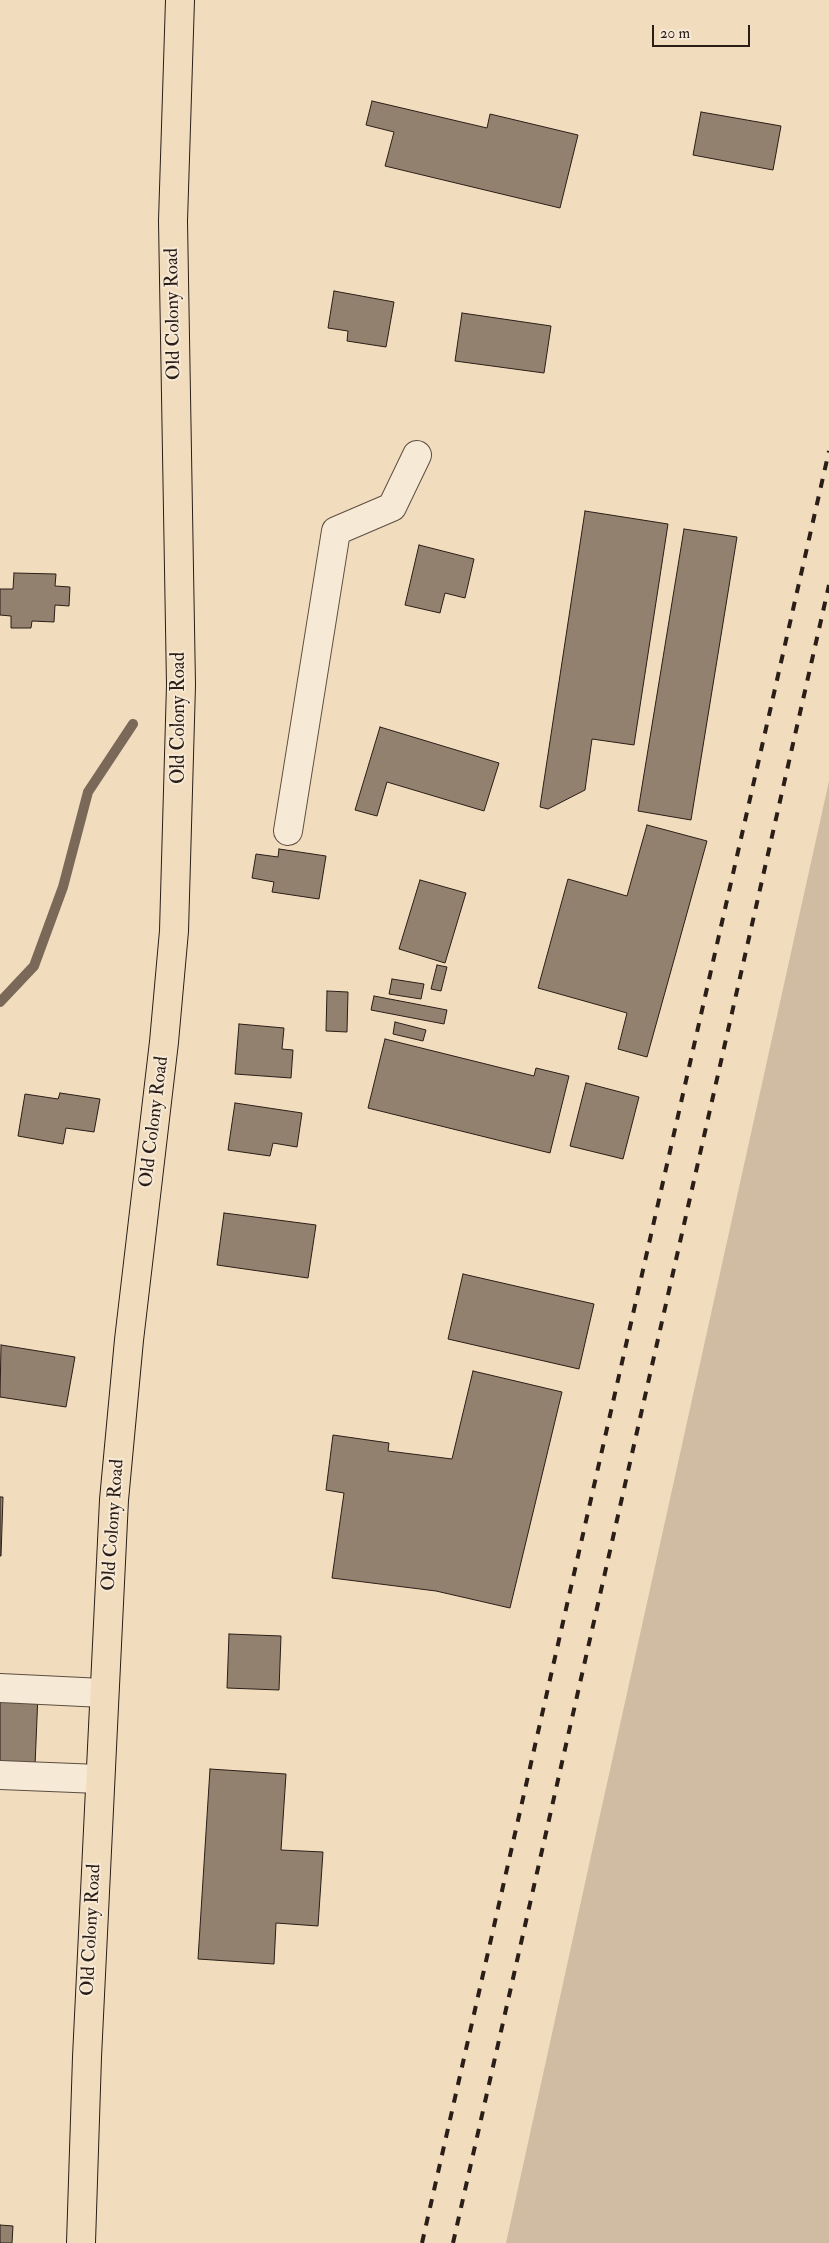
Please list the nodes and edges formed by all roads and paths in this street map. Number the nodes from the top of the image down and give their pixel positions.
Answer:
1 (180, 0) edge
2 (417, 455) dead end
3 (288, 830) dead end
4 (0, 1688) edge
5 (103, 1694) junction
6 (0, 1774) edge
7 (99, 1779) junction
8 (81, 2243) edge

1 - 5 main road, Old Colony Road
2 - 3 lane
4 - 5 lane
5 - 7 main road, Old Colony Road
6 - 7 lane
7 - 8 main road, Old Colony Road

